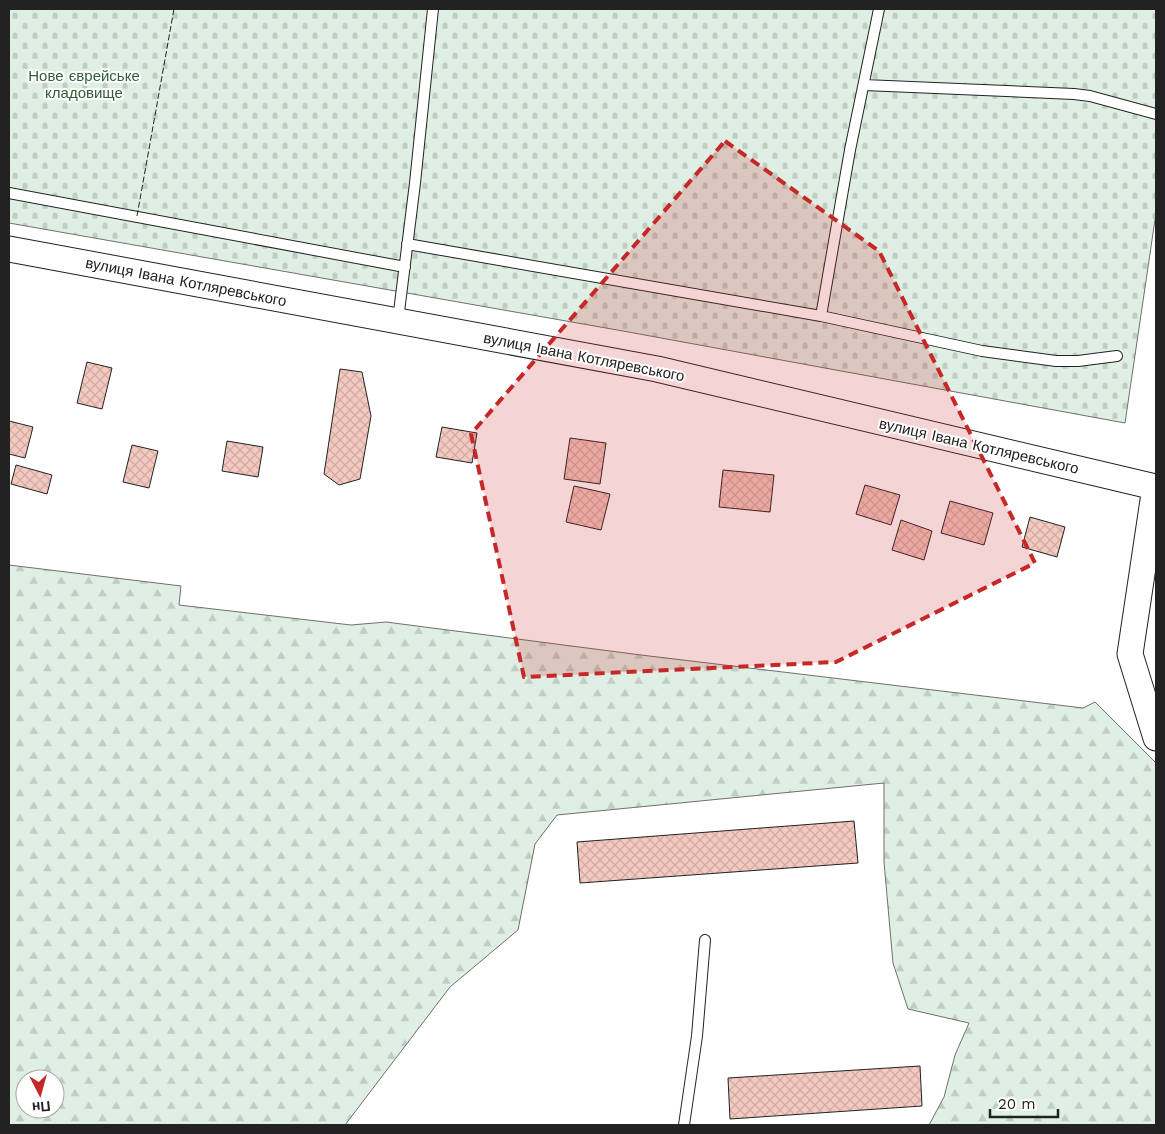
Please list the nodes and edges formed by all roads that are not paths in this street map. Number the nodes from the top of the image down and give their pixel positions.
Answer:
1 (433, 9) edge
2 (879, 9) edge
3 (864, 85) junction
4 (1156, 114) edge
5 (9, 193) edge
6 (407, 244) junction
7 (9, 249) edge
8 (405, 267) junction
9 (821, 316) junction
10 (398, 321) junction
11 (1117, 356) dead end
12 (1156, 738) edge
13 (705, 940) dead end
14 (684, 1125) edge

1 - 6 lane
2 - 3 lane
3 - 4 lane
3 - 9 lane
5 - 8 lane
6 - 8 lane
6 - 9 lane
7 - 10 street, вулиця Івана Котляревського
8 - 10 lane
9 - 11 lane
10 - 12 street, вулиця Івана Котляревського
13 - 14 lane

